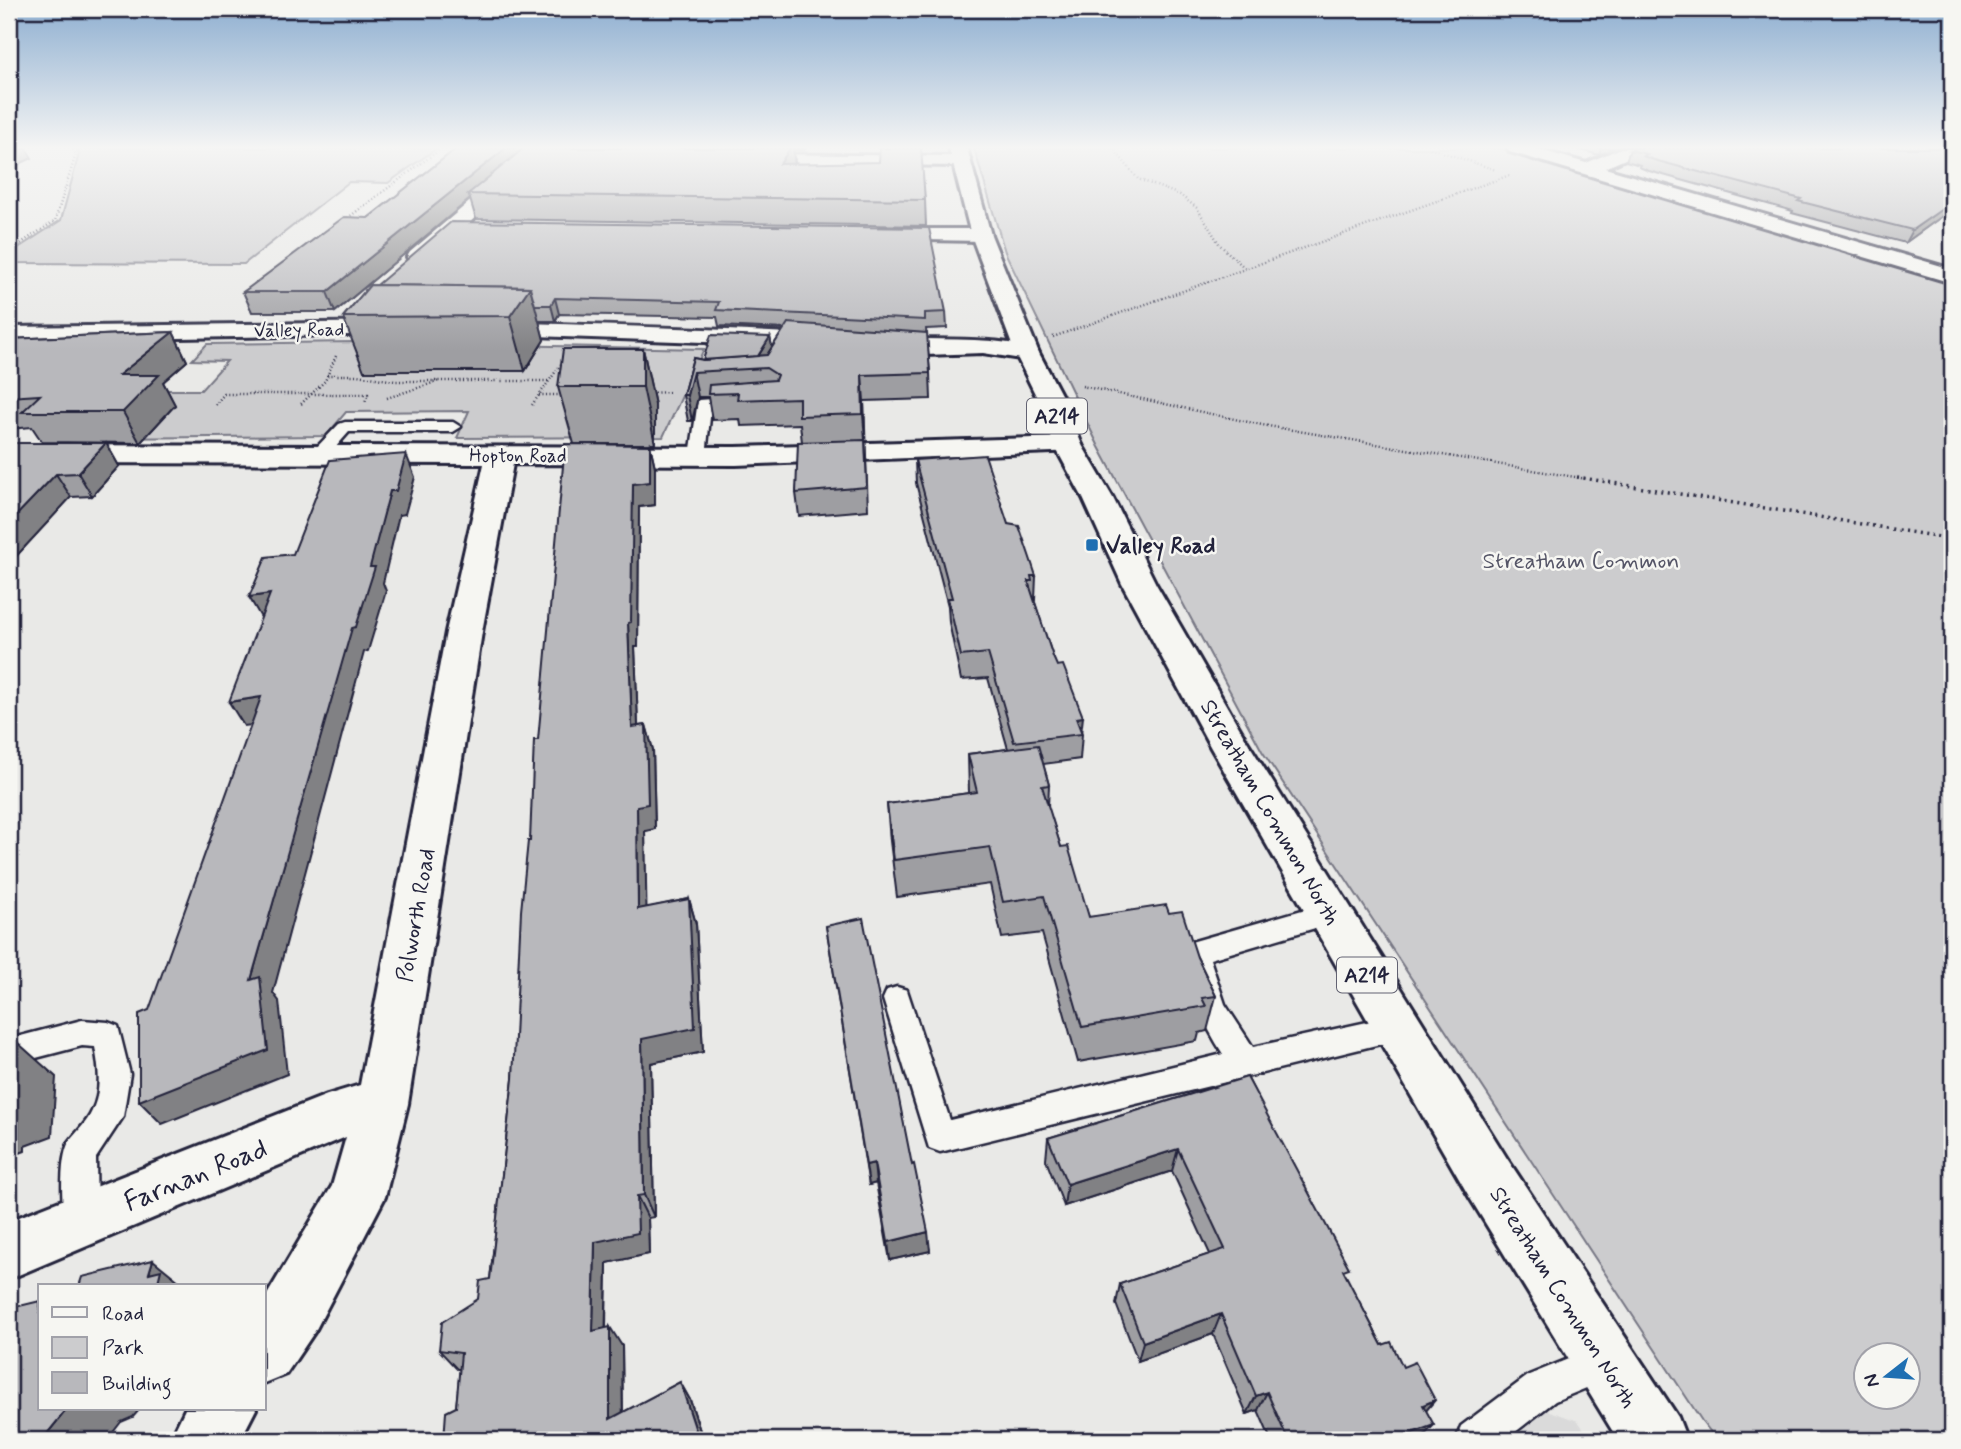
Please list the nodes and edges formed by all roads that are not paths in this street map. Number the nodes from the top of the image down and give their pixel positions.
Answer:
1 (464, 216) edge
2 (976, 216) edge
3 (1750, 216) edge
4 (450, 228) junction
5 (485, 228) edge
6 (860, 235) edge
7 (981, 235) junction
8 (405, 268) edge
9 (1950, 273) edge
10 (357, 309) edge
11 (425, 329) edge
12 (464, 329) edge
13 (9, 334) edge
14 (338, 339) junction
15 (1027, 353) junction
16 (757, 401) edge
17 (453, 428) dead end
18 (1068, 445) junction
19 (9, 454) edge
20 (320, 454) junction
21 (505, 454) junction
22 (698, 456) junction
23 (1330, 913) junction
24 (897, 999) dead end
25 (1399, 1028) junction
26 (9, 1052) edge
27 (1246, 1062) junction
28 (382, 1104) junction
29 (80, 1221) junction
30 (9, 1250) edge
31 (266, 1349) edge
32 (1605, 1362) junction
33 (223, 1410) edge
34 (202, 1440) edge
35 (1475, 1440) edge
36 (1655, 1440) edge

1 - 4 street
2 - 7 street, Streatham Common North / A214
3 - 9 street
4 - 5 street
4 - 8 street
6 - 7 street
7 - 15 street, Streatham Common North / A214
10 - 14 street
11 - 14 street, Valley Road
12 - 15 street
13 - 14 street, Valley Road
15 - 18 street, Streatham Common North / A214
16 - 22 lane
17 - 20 lane
18 - 22 street, Hopton Road
18 - 23 street, Streatham Common North / A214
19 - 20 street, Hopton Road
20 - 21 street, Hopton Road
21 - 22 street, Hopton Road
21 - 28 street, Polworth Road
23 - 25 street, Streatham Common North / A214
23 - 27 lane
24 - 27 lane
25 - 27 lane
25 - 32 street, Streatham Common North / A214
26 - 29 lane
28 - 29 street, Farnan Road
28 - 31 street, Polworth Road
29 - 30 street, Farnan Road
32 - 35 lane
32 - 36 street, Streatham Common North / A214
33 - 34 street

